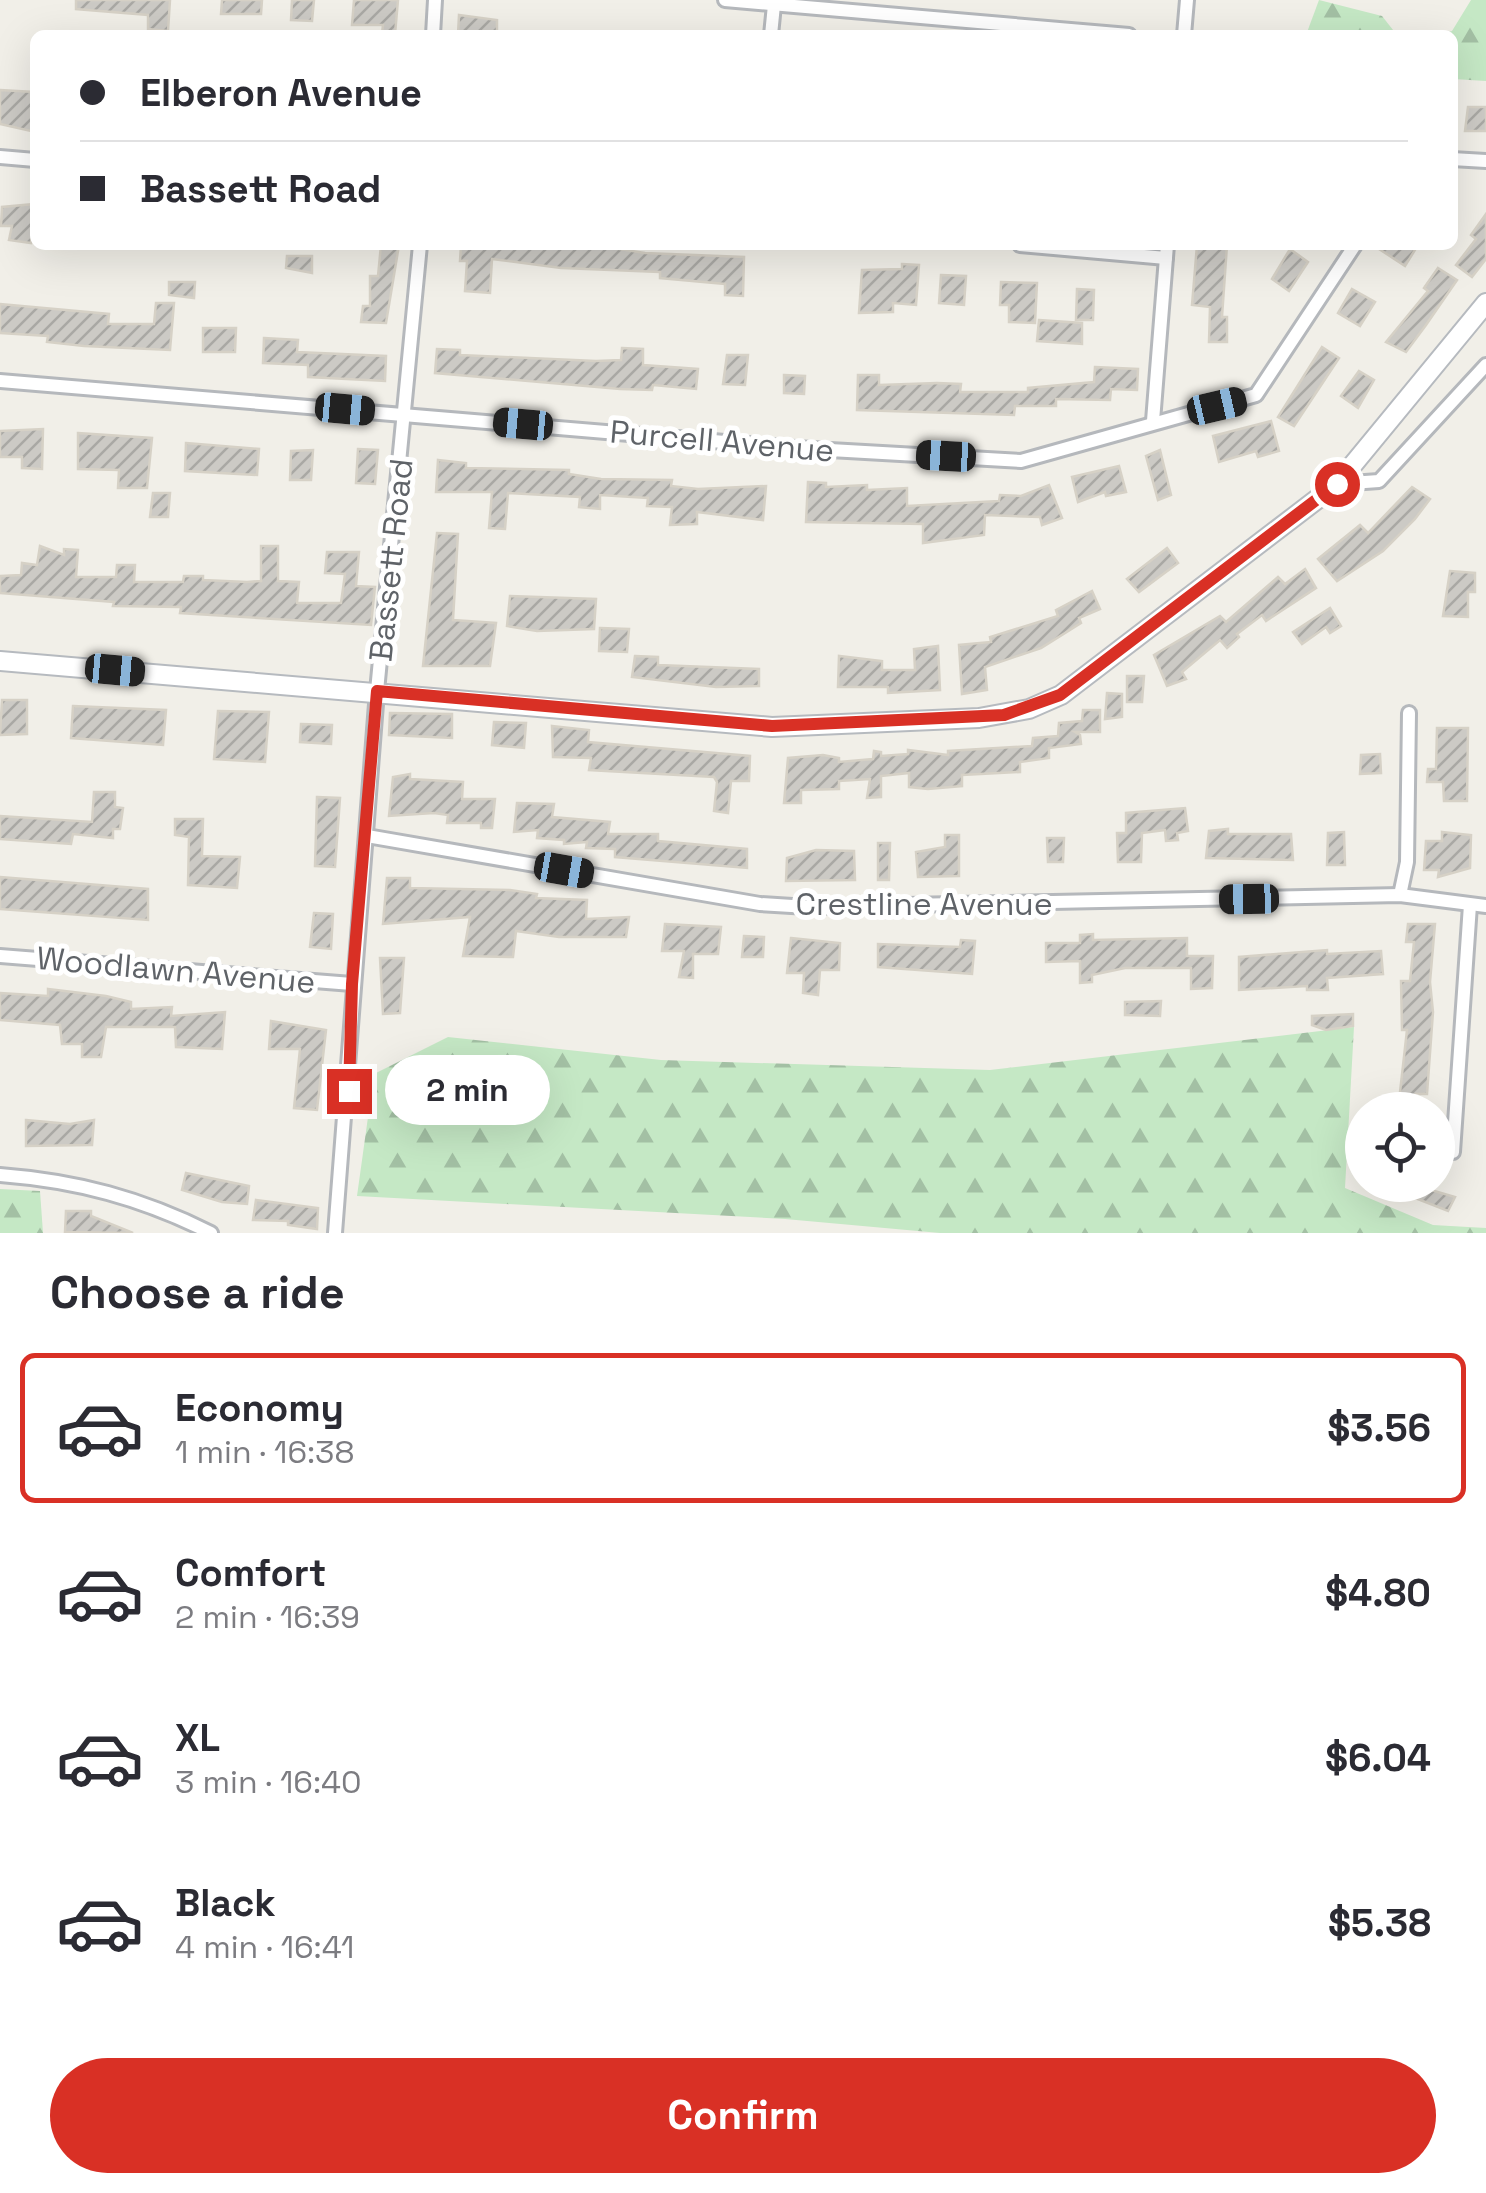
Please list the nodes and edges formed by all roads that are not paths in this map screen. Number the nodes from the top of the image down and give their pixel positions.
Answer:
1 (435, 0) edge
2 (725, 0) edge
3 (1187, 0) edge
4 (774, 5) junction
5 (433, 30) edge
6 (772, 30) edge
7 (1070, 30) edge
8 (1184, 30) edge
9 (0, 157) edge
10 (1458, 159) edge
11 (30, 160) edge
12 (1486, 161) edge
13 (420, 250) edge
14 (1124, 250) edge
15 (1352, 250) edge
16 (1166, 252) edge
17 (1486, 303) edge
18 (1486, 365) edge
19 (0, 381) edge
20 (407, 414) junction
21 (1153, 422) junction
22 (1337, 484) junction
23 (0, 660) edge
24 (377, 691) junction
25 (1410, 712) dead end
26 (367, 836) junction
27 (1400, 896) junction
28 (1470, 905) junction
29 (1486, 906) edge
30 (0, 956) edge
31 (352, 984) junction
32 (1455, 1137) edge
33 (0, 1175) edge
34 (211, 1233) edge
35 (336, 1233) edge

1 - 5 street
2 - 4 street
3 - 8 street
4 - 6 street
4 - 7 street
9 - 11 street
10 - 12 street
13 - 20 street, Bassett Road
14 - 16 street
15 - 21 street, Purcell Avenue
16 - 21 street
17 - 22 street
18 - 22 street
19 - 20 street, Purcell Avenue
20 - 21 street, Purcell Avenue
20 - 24 street, Bassett Road
22 - 24 street
23 - 24 street
24 - 26 street, Bassett Road
25 - 27 street
26 - 27 street, Crestline Avenue
26 - 31 street, Bassett Road
27 - 28 street, Crestline Avenue
28 - 29 street, Crestline Avenue
28 - 32 street
30 - 31 street, Woodlawn Avenue
31 - 35 street, Bassett Road
33 - 34 street

